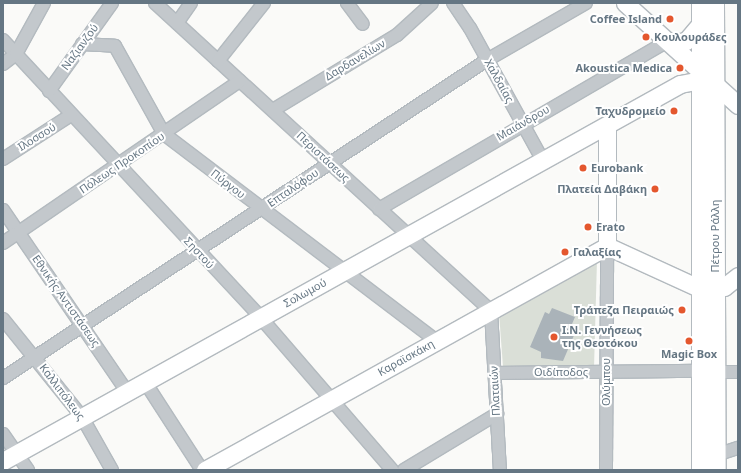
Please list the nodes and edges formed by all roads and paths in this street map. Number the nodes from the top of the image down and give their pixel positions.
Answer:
1 (44, 3) edge
2 (112, 3) edge
3 (155, 3) edge
4 (191, 3) edge
5 (264, 3) edge
6 (347, 3) edge
7 (432, 3) edge
8 (453, 3) edge
9 (586, 3) edge
10 (625, 3) edge
11 (701, 3) edge
12 (714, 3) edge
13 (177, 23) junction
14 (701, 23) junction
15 (363, 24) dead end
16 (3, 40) edge
17 (670, 42) junction
18 (82, 44) junction
19 (16, 54) junction
20 (487, 60) junction
21 (218, 61) junction
22 (3, 64) edge
23 (705, 77) junction
24 (240, 81) junction
25 (49, 91) junction
26 (738, 105) edge
27 (273, 110) junction
28 (71, 115) junction
29 (522, 123) junction
30 (607, 126) junction
31 (164, 134) junction
32 (3, 159) edge
33 (543, 161) junction
34 (330, 162) junction
35 (117, 166) junction
36 (379, 209) junction
37 (3, 210) edge
38 (261, 210) junction
39 (18, 232) junction
40 (409, 236) junction
41 (3, 243) edge
42 (607, 246) junction
43 (197, 251) junction
44 (344, 272) junction
45 (738, 276) edge
46 (708, 289) junction
47 (491, 311) junction
48 (261, 318) junction
49 (3, 319) edge
50 (83, 324) junction
51 (437, 341) junction
52 (36, 358) junction
53 (606, 372) junction
54 (494, 373) junction
55 (725, 375) edge
56 (3, 378) edge
57 (145, 382) junction
58 (127, 392) junction
59 (329, 401) junction
60 (497, 414) junction
61 (82, 417) junction
62 (3, 434) edge
63 (738, 448) edge
64 (10, 457) edge
65 (716, 462) edge
66 (28, 470) edge
67 (112, 470) edge
68 (203, 470) edge
69 (392, 470) edge
70 (404, 470) edge
71 (500, 470) edge
72 (606, 470) edge
73 (701, 470) edge

1 - 19 street
2 - 18 street, Ναζιανζού
3 - 13 street, Περιστάσεως
4 - 13 street
5 - 21 street
6 - 15 street
7 - 27 street, Δαρδανελίων
8 - 20 street, Χαλδαίας
9 - 20 street, Επταλόφου
10 - 17 street
11 - 14 main road, Πέτρου Ράλλη
12 - 23 main road, Πέτρου Ράλλη
13 - 21 street, Περιστάσεως
14 - 17 street
14 - 23 main road, Πέτρου Ράλλη
16 - 19 street, Σηστού
17 - 23 street
17 - 29 street, Μαιάνδρου
18 - 25 street, Ναζιανζού
18 - 31 street, Πύργου
19 - 22 street
19 - 25 street, Σηστού
20 - 29 street, Χαλδαίας
20 - 34 street, Επταλόφου
21 - 24 street, Περιστάσεως
23 - 26 street
23 - 30 street
23 - 46 main road, Πέτρου Ράλλη
24 - 27 street, Περιστάσεως
24 - 31 street, Πόλεως Προκοπίου
25 - 28 street, Σηστού
27 - 34 street, Περιστάσεως
28 - 32 street, Ιλοσσού
28 - 35 street, Σηστού
29 - 33 street, Χαλδαίας
29 - 36 street, Μαιάνδρου
30 - 33 street, Σολωμού
30 - 42 street
31 - 35 street, Πόλεως Προκοπίου
31 - 38 street, Πύργου
33 - 40 street, Σολωμού
34 - 36 street, Περιστάσεως
34 - 38 street, Επταλόφου
35 - 39 street, Πόλεως Προκοπίου
35 - 43 street, Σηστού
36 - 40 street, Περιστάσεως
37 - 39 street, Εθνικής Αντιστάσεως
38 - 43 street, Επταλόφου
38 - 44 street, Πύργου
39 - 41 street, Πόλεως Προκοπίου
39 - 50 street, Εθνικής Αντιστάσεως
40 - 44 street, Σολωμού
40 - 47 street, Περιστάσεως
42 - 46 street
42 - 47 street, Καραϊσκάκη
42 - 53 street, Ολύμπου
43 - 48 street, Σηστού
43 - 50 street, Επταλόφου
44 - 48 street, Σολωμού
44 - 51 street, Πύργου
45 - 46 street
46 - 55 main road, Πέτρου Ράλλη
47 - 51 street, Καραϊσκάκη
47 - 54 street, Πλαταιών
48 - 57 street, Σολωμού
48 - 59 street, Σηστού
49 - 52 street, Καλλιπόλεως
50 - 52 street, Επταλόφου
50 - 58 street, Εθνικής Αντιστάσεως
51 - 59 street, Καραϊσκάκη
52 - 56 street, Επταλόφου
52 - 61 street, Καλλιπόλεως
53 - 54 street, Οιδίποδος
53 - 55 street, Οιδίποδος
53 - 72 street, Ολύμπου
54 - 60 street, Πλαταιών
55 - 65 main road, Πέτρου Ράλλη
55 - 73 main road, Πέτρου Ράλλη
57 - 58 street, Σολωμού
57 - 68 street
58 - 61 street, Σολωμού
59 - 68 street, Καραϊσκάκη
59 - 69 street, Σηστού
60 - 70 street
60 - 71 street, Πλαταιών
61 - 64 street, Σολωμού
61 - 67 street, Καλλιπόλεως
62 - 64 street
63 - 65 street
64 - 66 street

